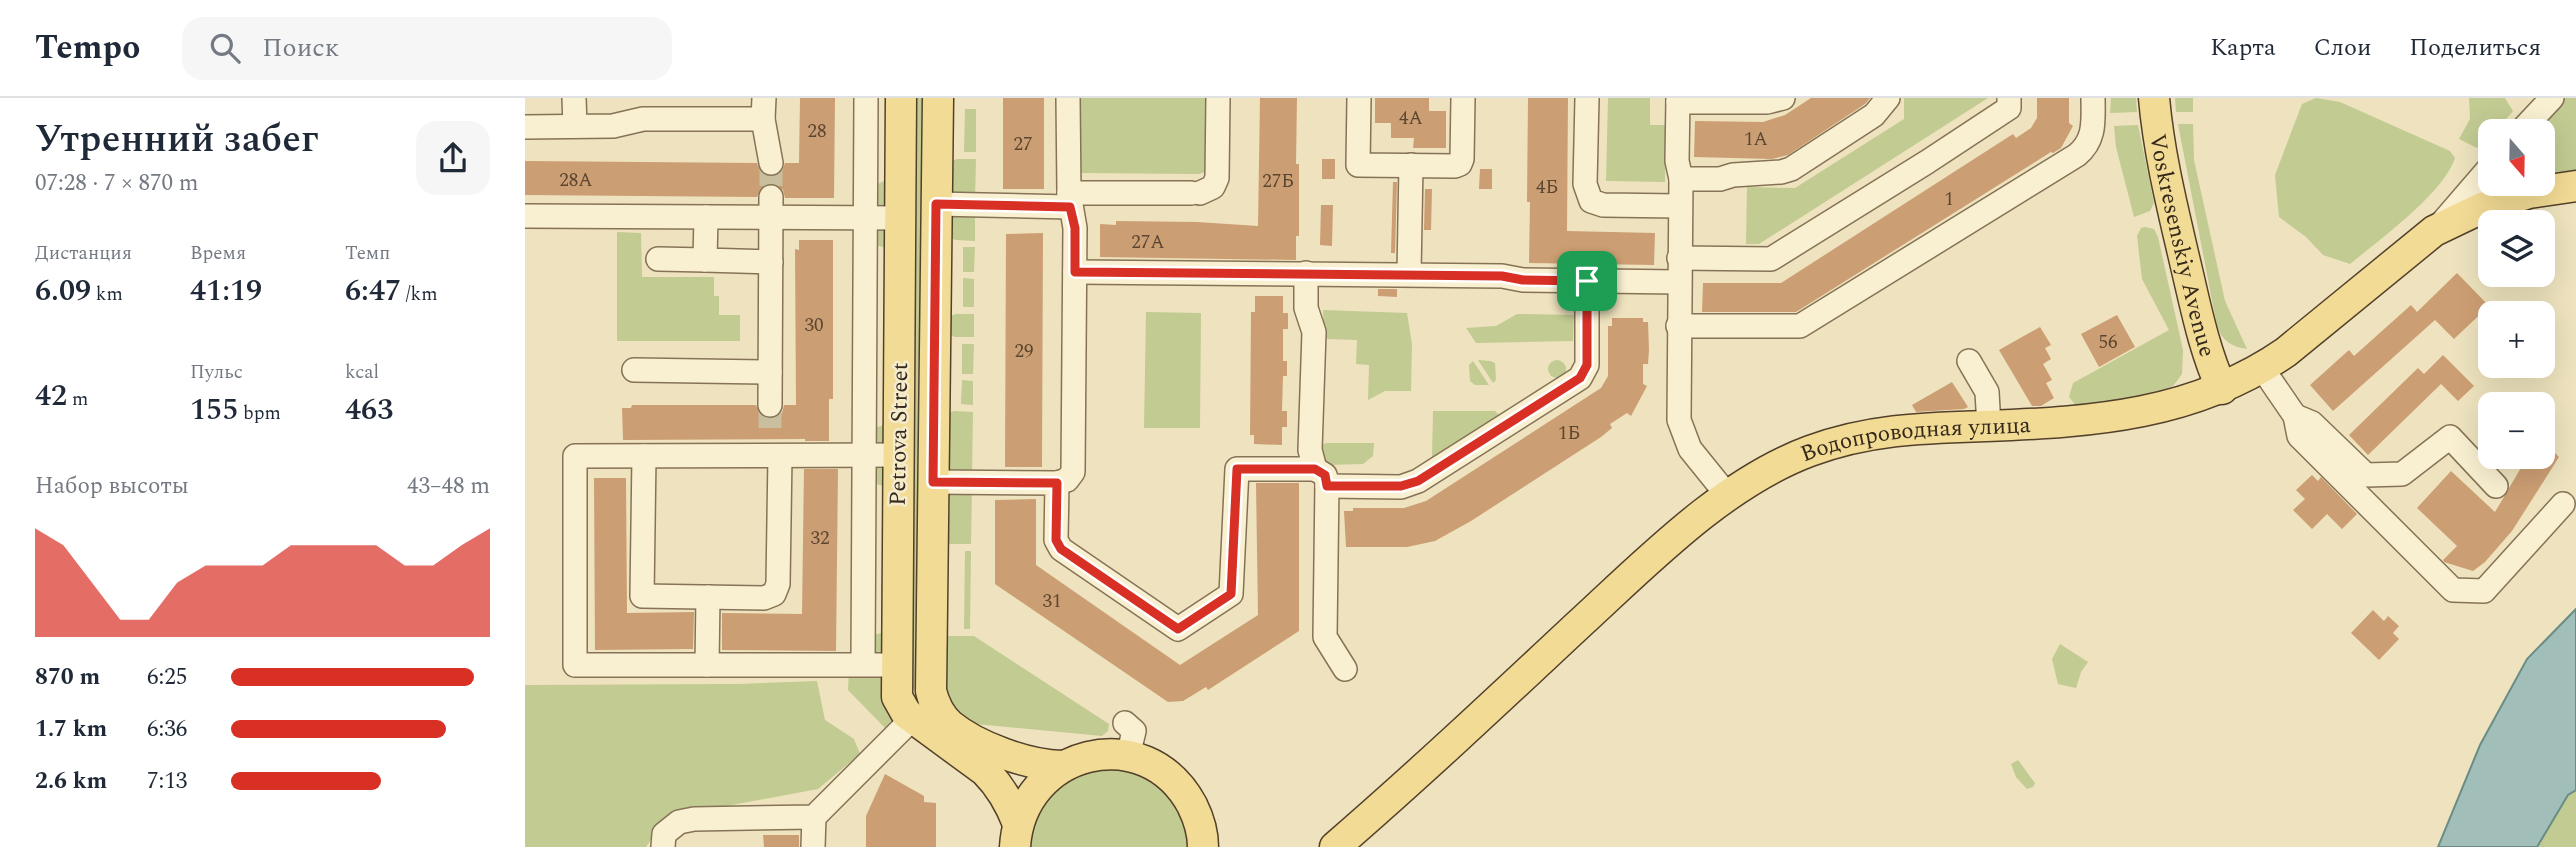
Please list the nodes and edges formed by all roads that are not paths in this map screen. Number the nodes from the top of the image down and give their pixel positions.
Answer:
1 (574, 98) edge
2 (866, 98) edge
3 (901, 98) edge
4 (937, 98) edge
5 (1068, 98) edge
6 (1218, 98) edge
7 (1359, 98) edge
8 (1463, 98) edge
9 (1587, 98) edge
10 (1783, 98) edge
11 (1888, 98) edge
12 (2009, 98) edge
13 (2093, 98) edge
14 (2154, 98) edge
15 (2551, 98) edge
16 (1678, 100) edge
17 (763, 109) edge
18 (2532, 119) edge
19 (575, 126) junction
20 (525, 127) edge
21 (771, 163) tunnel mouth
22 (1411, 165) junction
23 (1681, 178) junction
24 (2478, 181) edge
25 (2576, 186) edge
26 (2555, 187) edge
27 (2505, 196) edge
28 (1070, 200) junction
29 (936, 204) junction
30 (1680, 206) junction
31 (771, 208) junction
32 (525, 216) edge
33 (706, 217) junction
34 (865, 218) junction
35 (900, 218) junction
36 (2434, 231) junction
37 (1679, 258) junction
38 (658, 259) dead end
39 (705, 260) junction
40 (771, 262) junction
41 (1075, 272) junction
42 (1307, 273) junction
43 (1409, 274) junction
44 (1587, 281) junction
45 (1678, 282) junction
46 (1678, 326) junction
47 (1969, 361) dead end
48 (2263, 369) junction
49 (634, 370) dead end
50 (770, 372) junction
51 (2222, 389) junction
52 (770, 405) tunnel mouth
53 (2295, 416) junction
54 (1989, 426) junction
55 (898, 455) junction
56 (644, 456) junction
57 (780, 456) junction
58 (865, 456) junction
59 (1321, 477) junction
60 (933, 482) junction
61 (1057, 483) junction
62 (2496, 486) dead end
63 (1728, 496) junction
64 (2563, 504) dead end
65 (708, 597) junction
66 (863, 664) junction
67 (708, 665) junction
68 (896, 665) junction
69 (1345, 669) dead end
70 (913, 718) junction
71 (1125, 723) dead end
72 (954, 738) junction
73 (1128, 756) junction
74 (1062, 766) junction
75 (814, 817) junction
76 (1015, 841) edge
77 (1204, 845) edge
78 (663, 847) edge
79 (813, 847) edge
80 (1335, 847) edge

1 - 19 street
2 - 34 street
3 - 35 main road, Petrova Street
4 - 29 main road, Petrova Street
5 - 28 street
6 - 28 street
7 - 22 street
8 - 22 street
9 - 30 street
10 - 16 street
11 - 23 street
12 - 37 street
13 - 46 street
14 - 51 main road, Voskresenskiy Avenue
15 - 18 street
16 - 23 street
17 - 19 street
17 - 21 street
19 - 20 street
22 - 43 street
23 - 30 street
24 - 36 street
25 - 26 main road, Водопроводная улица
27 - 36 main road, Водопроводная улица
28 - 29 street
28 - 41 street
29 - 60 main road, Petrova Street
30 - 37 street
31 - 33 street
31 - 34 street
31 - 40 street
32 - 33 street
33 - 39 street
34 - 35 street
34 - 58 street
35 - 55 main road, Petrova Street
36 - 48 main road, Водопроводная улица
37 - 45 street
38 - 39 street
39 - 40 street
40 - 50 street
41 - 42 street
41 - 61 street
42 - 43 street
42 - 59 street
43 - 44 street
44 - 45 street
44 - 59 street
45 - 46 street
46 - 63 street
47 - 54 street
48 - 51 main road, Водопроводная улица
48 - 53 street
49 - 50 street
50 - 52 street
51 - 54 main road, Водопроводная улица
53 - 62 street
53 - 64 street
54 - 63 main road, Водопроводная улица
55 - 58 street
55 - 68 main road, Petrova Street
56 - 57 street
56 - 65 street
56 - 67 street
57 - 58 street
57 - 65 street
58 - 66 street
59 - 61 street
59 - 69 street
60 - 61 street
60 - 72 main road, Petrova Street
63 - 80 main road, Водопроводная улица
65 - 67 street
66 - 67 street
66 - 68 street
68 - 70 main road, Petrova Street
70 - 72 main road, Petrova Street
70 - 75 street
71 - 73 street
72 - 74 main road
72 - 76 main road
73 - 74 main road
73 - 77 main road
74 - 76 main road
75 - 78 street
75 - 79 street

